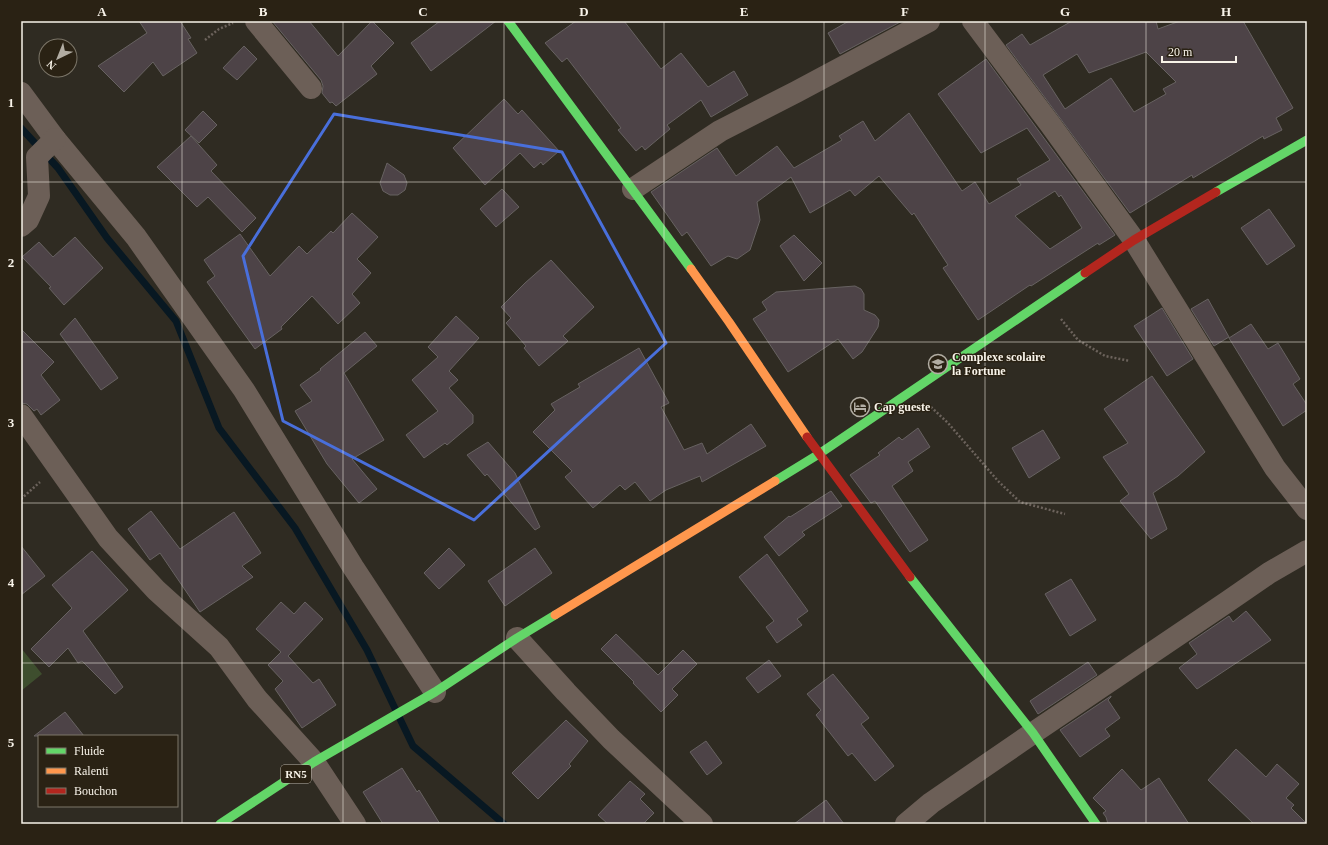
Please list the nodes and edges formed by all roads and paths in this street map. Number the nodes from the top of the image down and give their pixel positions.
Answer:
1 (238, 21) edge
2 (256, 21) edge
3 (508, 21) edge
4 (929, 21) edge
5 (973, 21) edge
6 (205, 40) dead end
7 (311, 88) dead end
8 (21, 93) edge
9 (55, 139) junction
10 (1307, 140) edge
11 (633, 189) junction
12 (21, 226) edge
13 (1134, 240) junction
14 (1046, 300) junction
15 (1130, 361) dead end
16 (914, 390) junction
17 (21, 415) edge
18 (819, 454) junction
19 (1307, 509) edge
20 (1065, 514) dead end
21 (1307, 551) edge
22 (517, 638) junction
23 (426, 696) junction
24 (1033, 733) junction
25 (314, 762) junction
26 (220, 824) edge
27 (355, 824) edge
28 (702, 824) edge
29 (906, 824) edge
30 (1096, 824) edge

1 - 6 path
2 - 7 street
3 - 11 main road
4 - 11 street
5 - 13 street
8 - 9 street
9 - 12 street
9 - 23 street
10 - 13 main road, RN5
11 - 18 main road
13 - 14 main road, RN5
13 - 19 street
14 - 15 path
14 - 16 main road, RN5
16 - 18 main road, RN5
16 - 20 path
17 - 25 street
18 - 22 main road, RN5
18 - 24 main road
21 - 24 street
22 - 23 main road, RN5
22 - 28 street
23 - 25 main road, RN5
24 - 29 street
24 - 30 main road
25 - 26 main road, RN5
25 - 27 street

